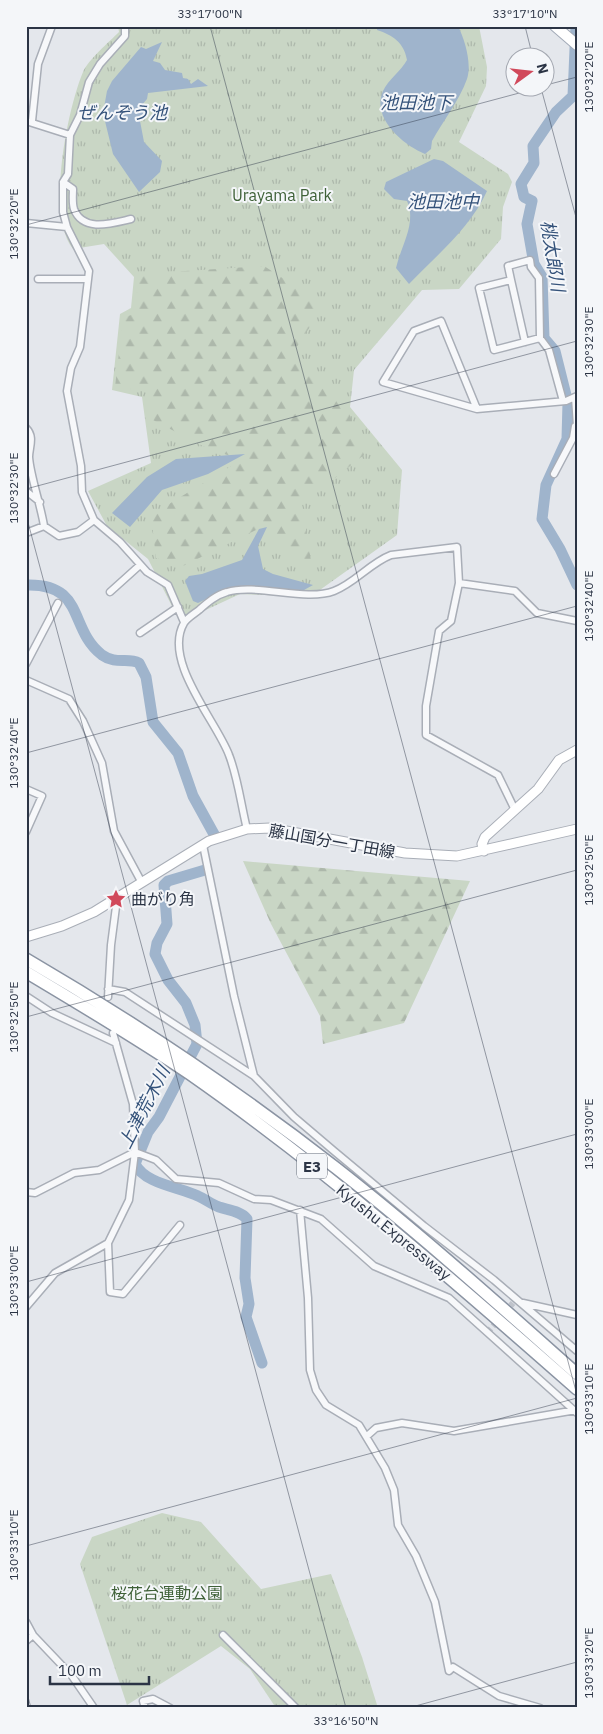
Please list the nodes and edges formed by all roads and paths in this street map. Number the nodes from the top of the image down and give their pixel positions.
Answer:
1 (52, 26) edge
2 (125, 26) edge
3 (555, 26) edge
4 (577, 45) edge
5 (29, 121) edge
6 (70, 135) junction
7 (64, 182) junction
8 (131, 220) dead end
9 (26, 223) edge
10 (67, 227) junction
11 (38, 279) dead end
12 (88, 279) junction
13 (511, 280) junction
14 (540, 338) junction
15 (525, 342) junction
16 (576, 396) edge
17 (563, 401) junction
18 (477, 409) junction
19 (576, 426) edge
20 (26, 428) edge
21 (29, 441) edge
22 (554, 474) dead end
23 (26, 492) edge
24 (40, 502) junction
25 (94, 520) junction
26 (44, 526) junction
27 (26, 532) edge
28 (140, 565) junction
29 (459, 583) junction
30 (110, 592) dead end
31 (58, 603) dead end
32 (178, 607) junction
33 (577, 621) edge
34 (184, 622) junction
35 (140, 632) dead end
36 (26, 664) edge
37 (26, 680) edge
38 (577, 750) edge
39 (26, 789) edge
40 (515, 810) junction
41 (247, 829) junction
42 (577, 829) edge
43 (26, 832) edge
44 (203, 845) junction
45 (484, 851) junction
46 (142, 883) junction
47 (117, 899) junction
48 (26, 937) edge
49 (26, 959) edge
50 (26, 972) edge
51 (26, 996) edge
52 (113, 1033) dead end
53 (116, 1043) junction
54 (254, 1076) junction
55 (135, 1152) junction
56 (26, 1192) edge
57 (300, 1210) junction
58 (180, 1225) dead end
59 (108, 1243) junction
60 (517, 1302) junction
61 (26, 1307) edge
62 (577, 1315) edge
63 (577, 1351) edge
64 (577, 1374) edge
65 (577, 1389) edge
66 (576, 1411) edge
67 (367, 1436) junction
68 (26, 1622) edge
69 (33, 1635) junction
70 (223, 1635) dead end
71 (26, 1641) edge
72 (94, 1708) edge
73 (145, 1708) edge
74 (170, 1708) edge
75 (296, 1708) edge
76 (540, 1708) edge

1 - 5 street
2 - 6 street
3 - 4 main road
5 - 6 street
6 - 7 street
7 - 8 street
7 - 10 street
9 - 10 street
10 - 12 street
11 - 12 street
12 - 25 street
13 - 14 street
13 - 15 street
13 - 15 street
14 - 15 street
14 - 17 street
16 - 17 street
16 - 19 street
17 - 18 street
18 - 18 street
19 - 22 street
20 - 21 street
21 - 24 street
23 - 24 street
24 - 26 street
25 - 26 street
25 - 28 street
26 - 27 street
28 - 30 street
28 - 32 street
29 - 33 street
29 - 34 street
29 - 40 street
31 - 36 street
32 - 34 street
32 - 35 street
34 - 41 street
37 - 46 street
38 - 40 main road
39 - 43 street
40 - 45 main road
41 - 44 main road, 藤山国分一丁田線
41 - 45 main road, 藤山国分一丁田線
42 - 45 main road, 藤山国分一丁田線
44 - 46 main road, 藤山国分一丁田線
44 - 54 street
46 - 47 main road, 藤山国分一丁田線
47 - 48 main road, 藤山国分一丁田線
47 - 54 street
49 - 64 highway, Kyushu Expressway / E3
50 - 65 highway, Kyushu Expressway / E3
51 - 53 street
52 - 53 street
53 - 55 street
54 - 60 street
55 - 56 street
55 - 57 street
55 - 59 street
57 - 66 street
57 - 67 street
58 - 59 street
59 - 61 street
60 - 62 street
60 - 63 street
66 - 67 street
67 - 76 street
68 - 69 street
69 - 71 street
69 - 72 street
70 - 75 street
73 - 74 street

